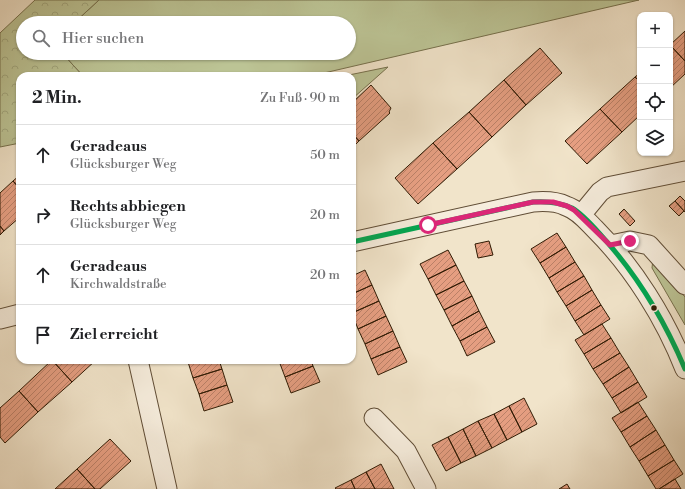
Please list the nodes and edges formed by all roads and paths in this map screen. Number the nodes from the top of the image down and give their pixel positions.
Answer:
1 (685, 171) edge
2 (581, 215) junction
3 (356, 241) edge
4 (610, 245) junction
5 (685, 285) edge
6 (16, 315) edge
7 (0, 318) edge
8 (139, 364) edge
9 (685, 369) edge
10 (374, 418) dead end
11 (167, 489) edge
12 (426, 489) edge

1 - 2 street
2 - 3 street
2 - 4 street
4 - 5 street
4 - 9 street
6 - 7 street
8 - 11 street
10 - 12 street

